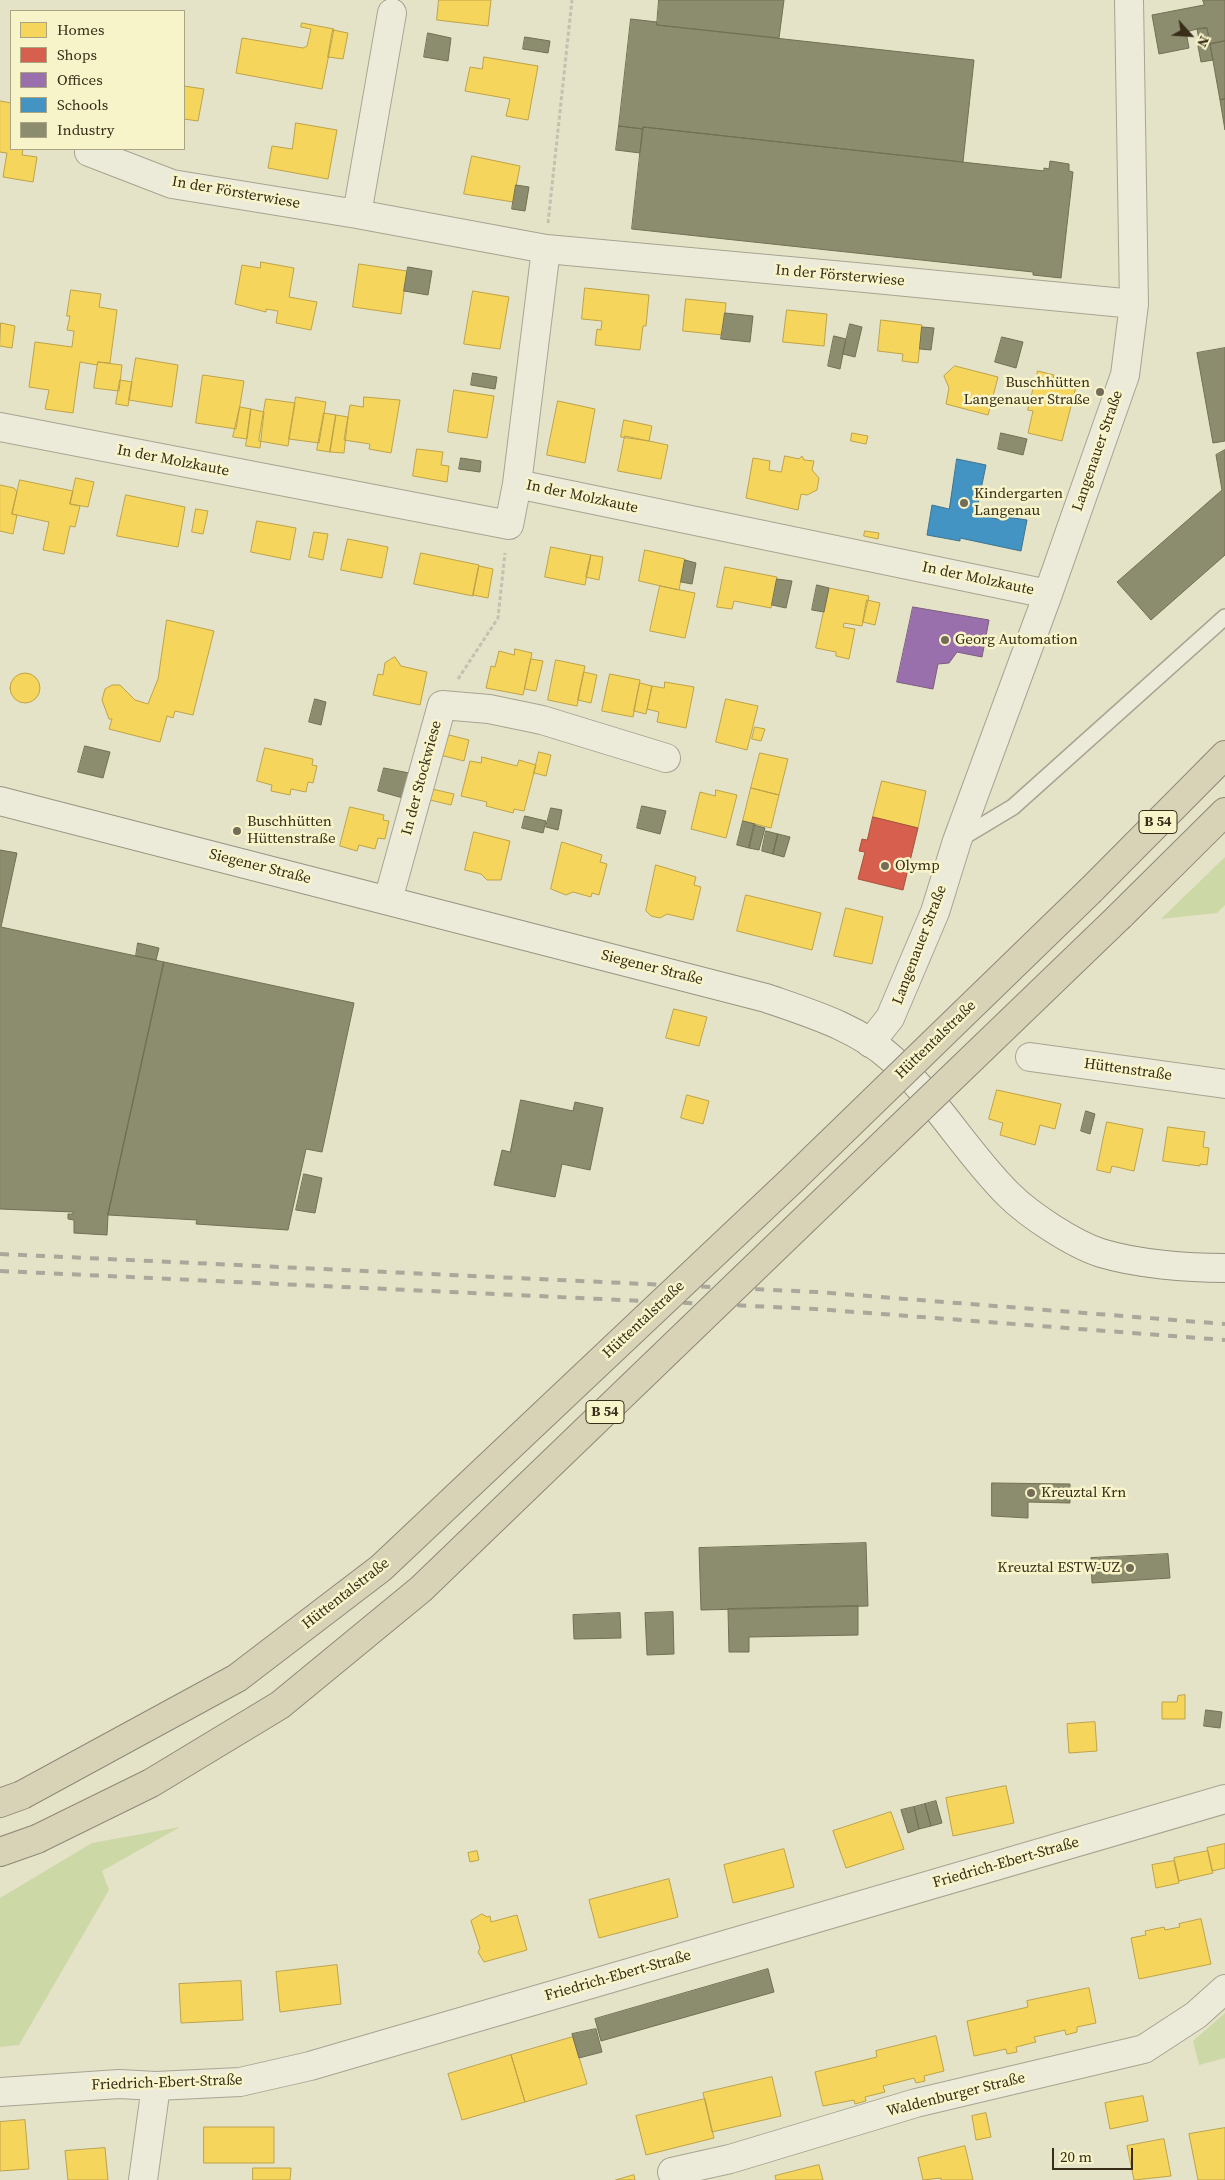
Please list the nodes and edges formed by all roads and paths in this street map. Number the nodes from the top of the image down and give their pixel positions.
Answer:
1 (572, 0) edge
2 (1129, 0) edge
3 (392, 13) dead end
4 (89, 152) dead end
5 (357, 214) junction
6 (546, 250) junction
7 (1134, 304) junction
8 (0, 427) edge
9 (517, 484) junction
10 (509, 525) junction
11 (1048, 594) junction
12 (1225, 617) edge
13 (442, 705) junction
14 (1225, 754) edge
15 (666, 758) dead end
16 (0, 801) edge
17 (1225, 812) edge
18 (957, 841) junction
19 (388, 900) junction
20 (870, 1043) junction
21 (1030, 1057) dead end
22 (1225, 1084) edge
23 (1225, 1268) edge
24 (11, 1799) edge
25 (1225, 1800) edge
26 (0, 1852) edge
27 (1225, 1988) edge
28 (156, 2086) junction
29 (0, 2092) edge
30 (672, 2172) dead end
31 (143, 2180) edge

1 - 6 path
2 - 7 street, Langenauer Straße
3 - 5 street
4 - 5 street, In der Försterwiese
5 - 6 street, In der Försterwiese
6 - 7 street, In der Försterwiese
6 - 9 street
7 - 11 street, Langenauer Straße
8 - 10 street, In der Molzkaute
9 - 10 street, In der Molzkaute
9 - 11 street, In der Molzkaute
10 - 13 path
11 - 18 street, Langenauer Straße
12 - 18 lane
13 - 15 street, In der Stockwiese
13 - 19 street, In der Stockwiese
14 - 24 highway, Hüttentalstraße / B 54, bridge
16 - 19 street, Siegener Straße
17 - 26 highway, B 54, bridge
18 - 20 street, Langenauer Straße
19 - 20 street, Siegener Straße
20 - 23 street, Siegener Straße
21 - 22 street, Hüttenstraße
25 - 28 street, Friedrich-Ebert-Straße
27 - 30 street, Waldenburger Straße
28 - 29 street, Friedrich-Ebert-Straße
28 - 31 street

